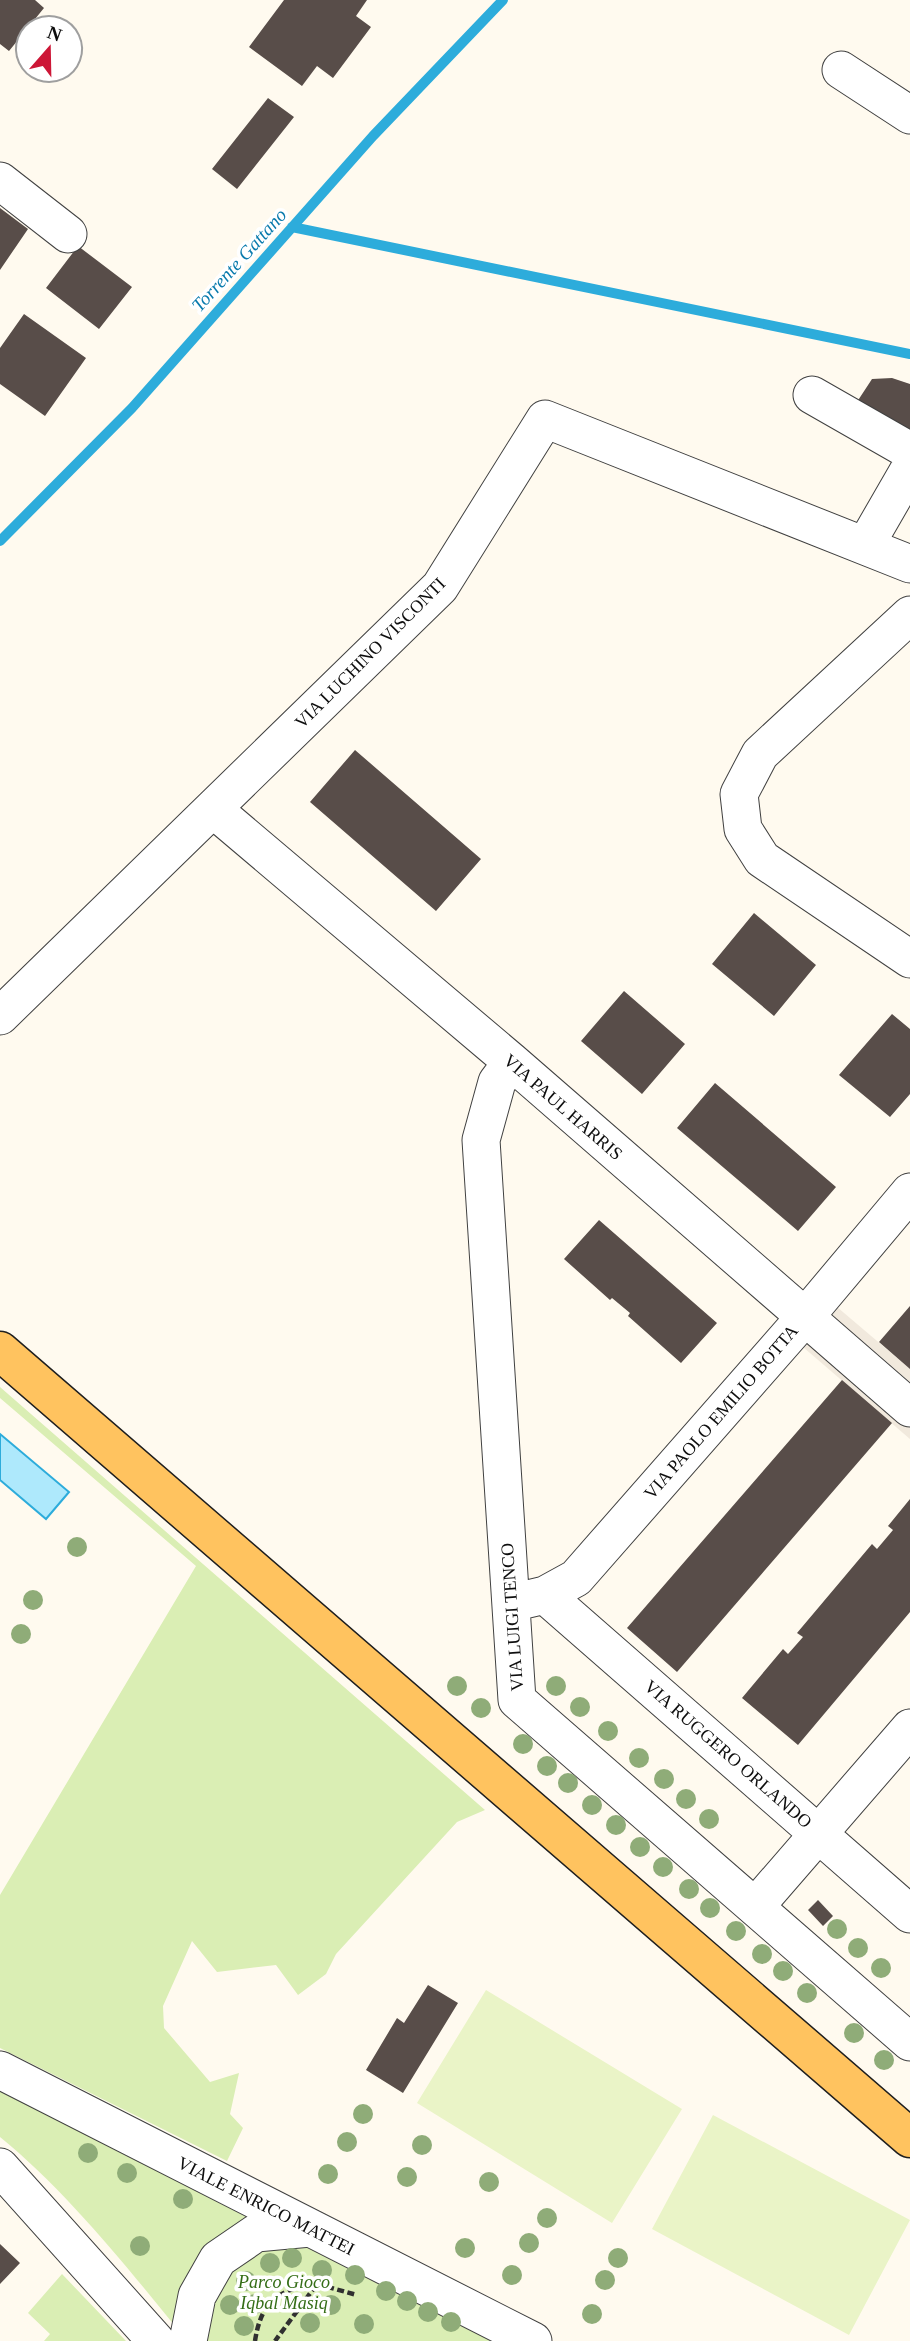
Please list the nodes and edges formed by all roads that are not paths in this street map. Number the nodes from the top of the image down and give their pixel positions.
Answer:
1 (841, 71) dead end
2 (910, 115) edge
3 (0, 181) edge
4 (68, 234) dead end
5 (813, 395) dead end
6 (910, 451) edge
7 (910, 468) edge
8 (865, 546) junction
9 (910, 564) edge
10 (910, 615) edge
11 (213, 809) junction
12 (910, 959) edge
13 (0, 1016) edge
14 (512, 1062) junction
15 (910, 1192) edge
16 (805, 1317) junction
17 (0, 1351) edge
18 (910, 1408) edge
19 (528, 1599) junction
20 (910, 1728) edge
21 (818, 1833) junction
22 (755, 1907) junction
23 (910, 1914) edge
24 (910, 2042) edge
25 (0, 2070) edge
26 (910, 2138) edge
27 (0, 2167) edge
28 (310, 2228) junction
29 (156, 2341) edge
30 (188, 2341) edge
31 (533, 2341) edge

1 - 2 street
3 - 4 street
5 - 6 street
7 - 8 street
8 - 9 street, VIA LUCHINO VISCONTI
8 - 11 street, VIA LUCHINO VISCONTI
10 - 12 street
11 - 13 street, VIA LUCHINO VISCONTI
11 - 14 street, VIA PAUL HARRIS
14 - 16 street, VIA PAUL HARRIS
14 - 19 street, VIA LUIGI TENCO
15 - 16 street, VIA PAOLO EMILIO BOTTA
16 - 18 street, VIA PAUL HARRIS
16 - 19 street, VIA PAOLO EMILIO BOTTA
17 - 26 main road
19 - 21 street, VIA RUGGERO ORLANDO
19 - 22 street, VIA LUIGI TENCO
20 - 21 street
21 - 22 street
21 - 23 street, VIA RUGGERO ORLANDO
22 - 24 street, VIA LUIGI TENCO
25 - 28 street, VIALE ENRICO MATTEI
27 - 29 street
28 - 30 street
28 - 31 street, VIALE ENRICO MATTEI

